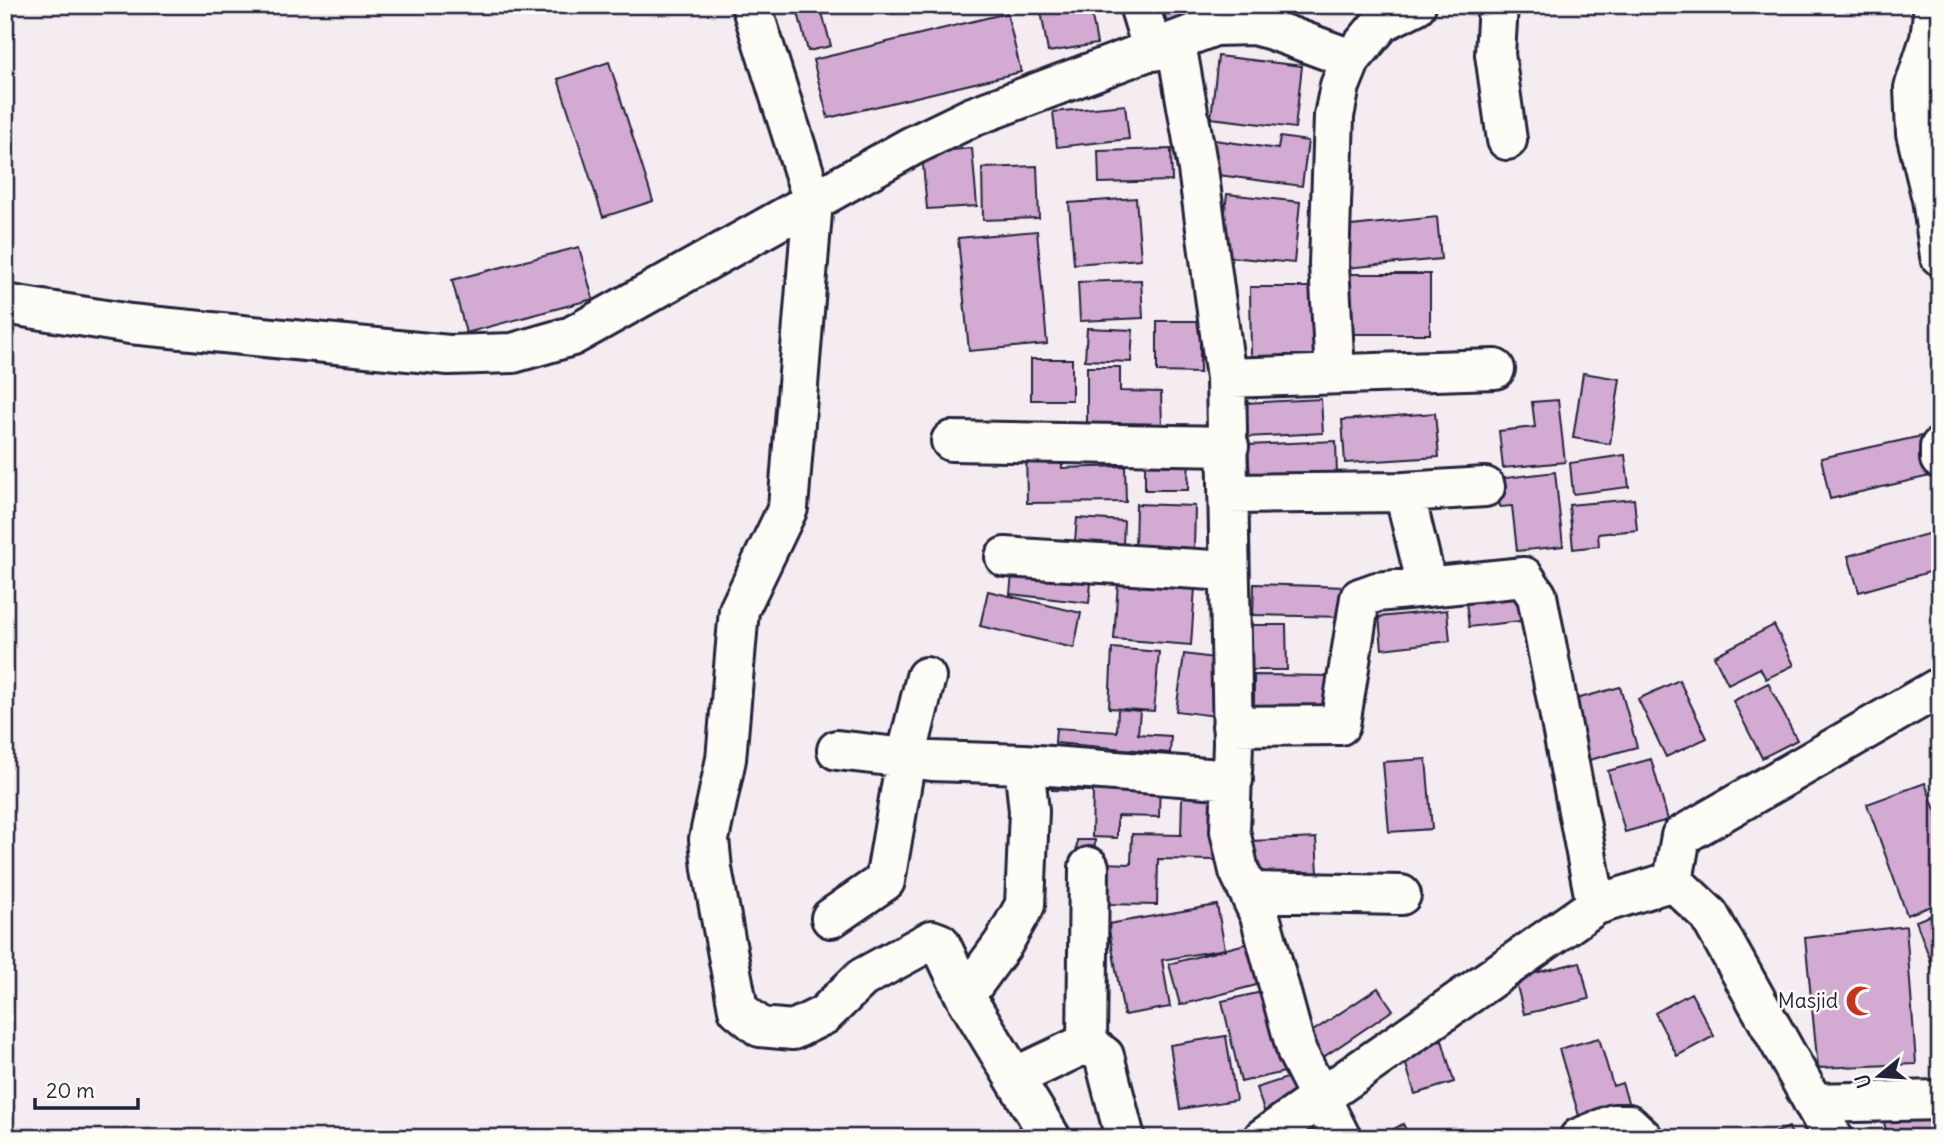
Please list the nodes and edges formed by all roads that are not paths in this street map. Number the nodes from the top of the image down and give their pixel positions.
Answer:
1 (751, 5) edge
2 (1139, 5) edge
3 (1416, 5) edge
4 (1497, 5) edge
5 (1934, 5) edge
6 (1164, 47) junction
7 (1345, 72) junction
8 (1507, 140) dead end
9 (813, 201) junction
10 (1940, 256) edge
11 (5, 304) edge
12 (1495, 369) dead end
13 (1335, 374) junction
14 (1226, 378) junction
15 (951, 441) dead end
16 (1230, 446) junction
17 (1940, 447) edge
18 (1940, 459) edge
19 (1485, 487) dead end
20 (1404, 492) junction
21 (1228, 494) junction
22 (1005, 557) dead end
23 (1228, 571) junction
24 (1427, 586) junction
25 (926, 677) dead end
26 (1940, 687) edge
27 (1232, 726) junction
28 (837, 750) dead end
29 (906, 758) junction
30 (1024, 764) junction
31 (1233, 780) junction
32 (1089, 867) dead end
33 (1673, 881) junction
34 (1250, 892) junction
35 (1401, 895) dead end
36 (1596, 905) junction
37 (831, 918) dead end
38 (965, 996) junction
39 (1087, 1043) junction
40 (1015, 1077) junction
41 (1319, 1099) junction
42 (1940, 1100) edge
43 (1814, 1103) junction
44 (1051, 1138) edge
45 (1125, 1138) edge
46 (1263, 1138) edge
47 (1341, 1138) edge
48 (1579, 1138) edge
49 (1643, 1138) edge
50 (1833, 1138) edge

1 - 9 street
2 - 6 street
3 - 7 street
4 - 8 street
5 - 10 street
6 - 7 street
6 - 9 street
6 - 14 street
7 - 13 street
9 - 11 street
9 - 38 street
12 - 13 street
13 - 14 street
14 - 16 street
15 - 16 street
16 - 21 street
17 - 18 street
19 - 20 street
20 - 21 street
20 - 24 street
21 - 23 street
22 - 23 street
23 - 27 street
24 - 27 street
24 - 36 street
25 - 29 street
26 - 33 street
27 - 31 street
28 - 29 street
29 - 30 street
29 - 37 street
30 - 31 street
30 - 38 street
31 - 34 street
32 - 39 street
33 - 36 street
33 - 43 street
34 - 35 street
34 - 41 street
36 - 41 street
38 - 40 street
39 - 40 street
39 - 45 street
40 - 44 street
41 - 46 street
41 - 47 street
42 - 43 street
43 - 50 street
48 - 49 street

